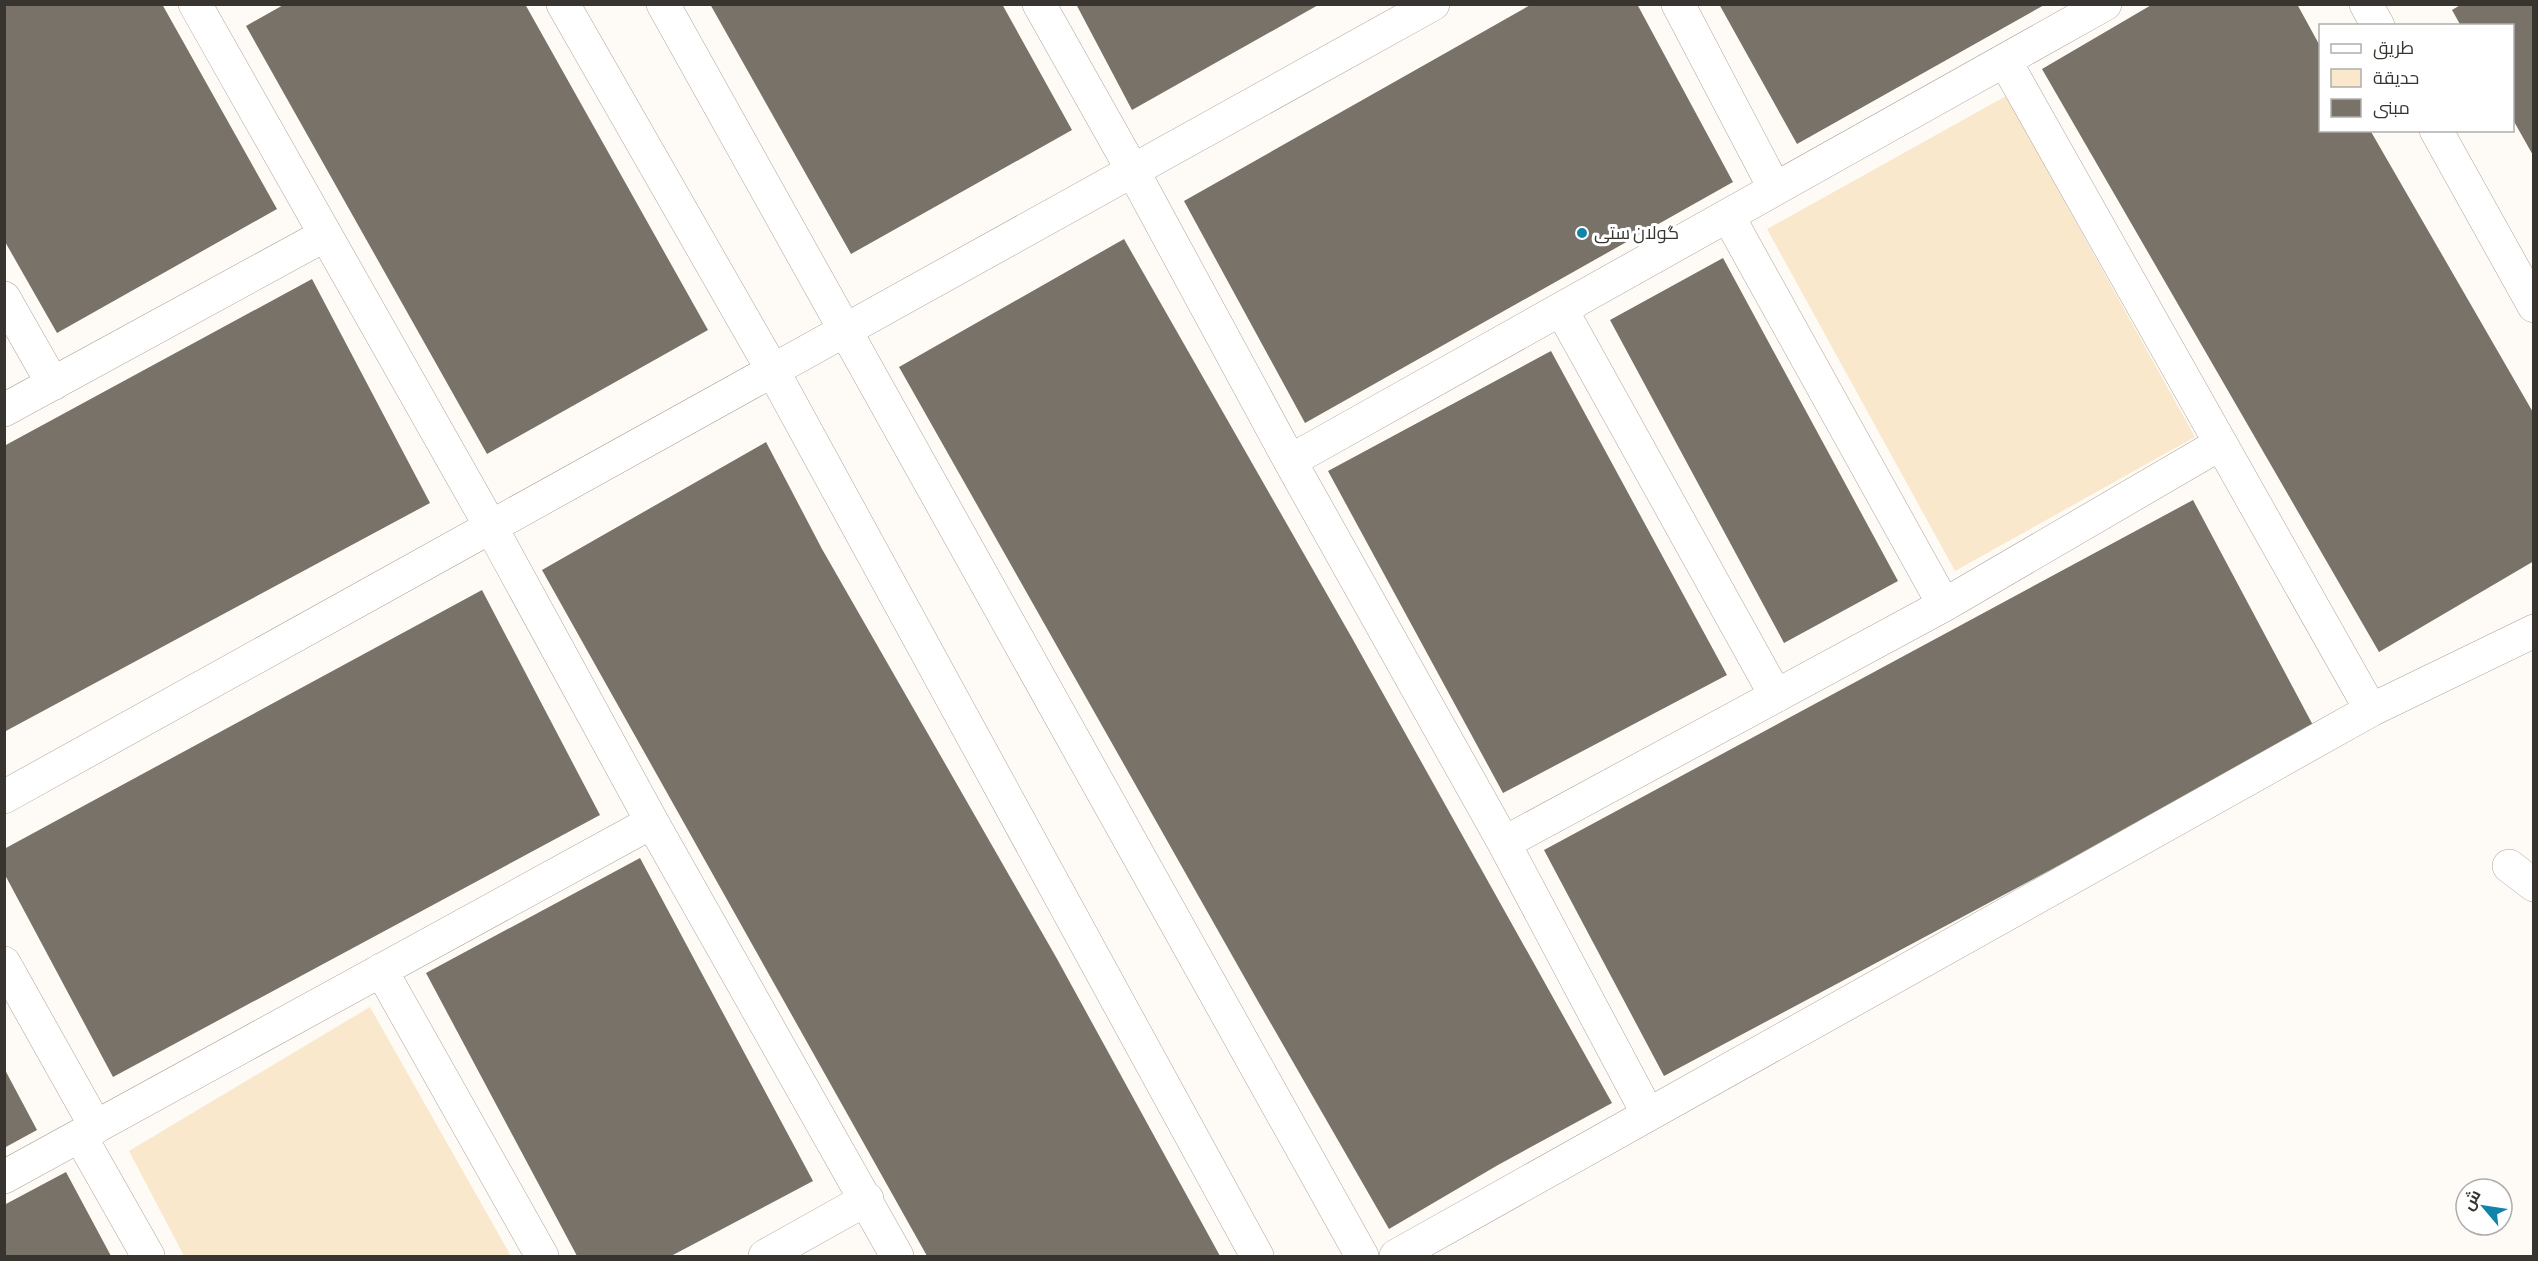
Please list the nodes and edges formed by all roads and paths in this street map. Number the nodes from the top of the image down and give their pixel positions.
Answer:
1 (563, 4) edge
2 (663, 4) edge
3 (1039, 4) edge
4 (1433, 4) edge
5 (1678, 4) edge
6 (2105, 4) edge
7 (2366, 4) edge
8 (200, 6) edge
9 (2377, 24) edge
10 (2005, 62) junction
11 (2437, 132) edge
12 (1133, 171) junction
13 (1775, 189) junction
14 (1728, 216) junction
15 (325, 235) junction
16 (4, 298) edge
17 (2534, 306) edge
18 (1561, 309) junction
19 (845, 331) junction
20 (773, 370) junction
21 (53, 384) junction
22 (4, 410) edge
23 (2220, 444) junction
24 (1290, 461) junction
25 (491, 527) junction
26 (1944, 605) junction
27 (2534, 631) edge
28 (1776, 696) junction
29 (2371, 710) junction
30 (4, 797) edge
31 (652, 822) junction
32 (1504, 843) junction
33 (4, 963) edge
34 (381, 970) junction
35 (1648, 1114) junction
36 (88, 1132) junction
37 (4, 1177) edge
38 (867, 1199) junction
39 (147, 1257) edge
40 (542, 1257) edge
41 (765, 1257) edge
42 (897, 1257) edge
43 (1257, 1257) edge
44 (1362, 1257) edge
45 (1396, 1257) edge

1 - 20 street
2 - 19 street
3 - 12 street
4 - 12 street
5 - 13 street
6 - 10 street
7 - 9 street
8 - 15 street
10 - 13 street
10 - 23 street
11 - 17 street
12 - 19 street
12 - 24 street
13 - 14 street
14 - 18 street
14 - 26 street
15 - 21 street
15 - 25 street
16 - 21 street
18 - 24 street
18 - 28 street
19 - 20 street
19 - 44 street
20 - 25 street
20 - 43 street
21 - 22 street
23 - 26 street
23 - 29 street
24 - 32 street
25 - 30 street
25 - 31 street
26 - 28 street
27 - 29 street
28 - 32 street
29 - 35 street
31 - 34 street
31 - 38 street
32 - 35 street
33 - 36 street
34 - 36 street
34 - 40 street
35 - 45 street
36 - 37 street
36 - 39 street
38 - 41 street
38 - 42 street

